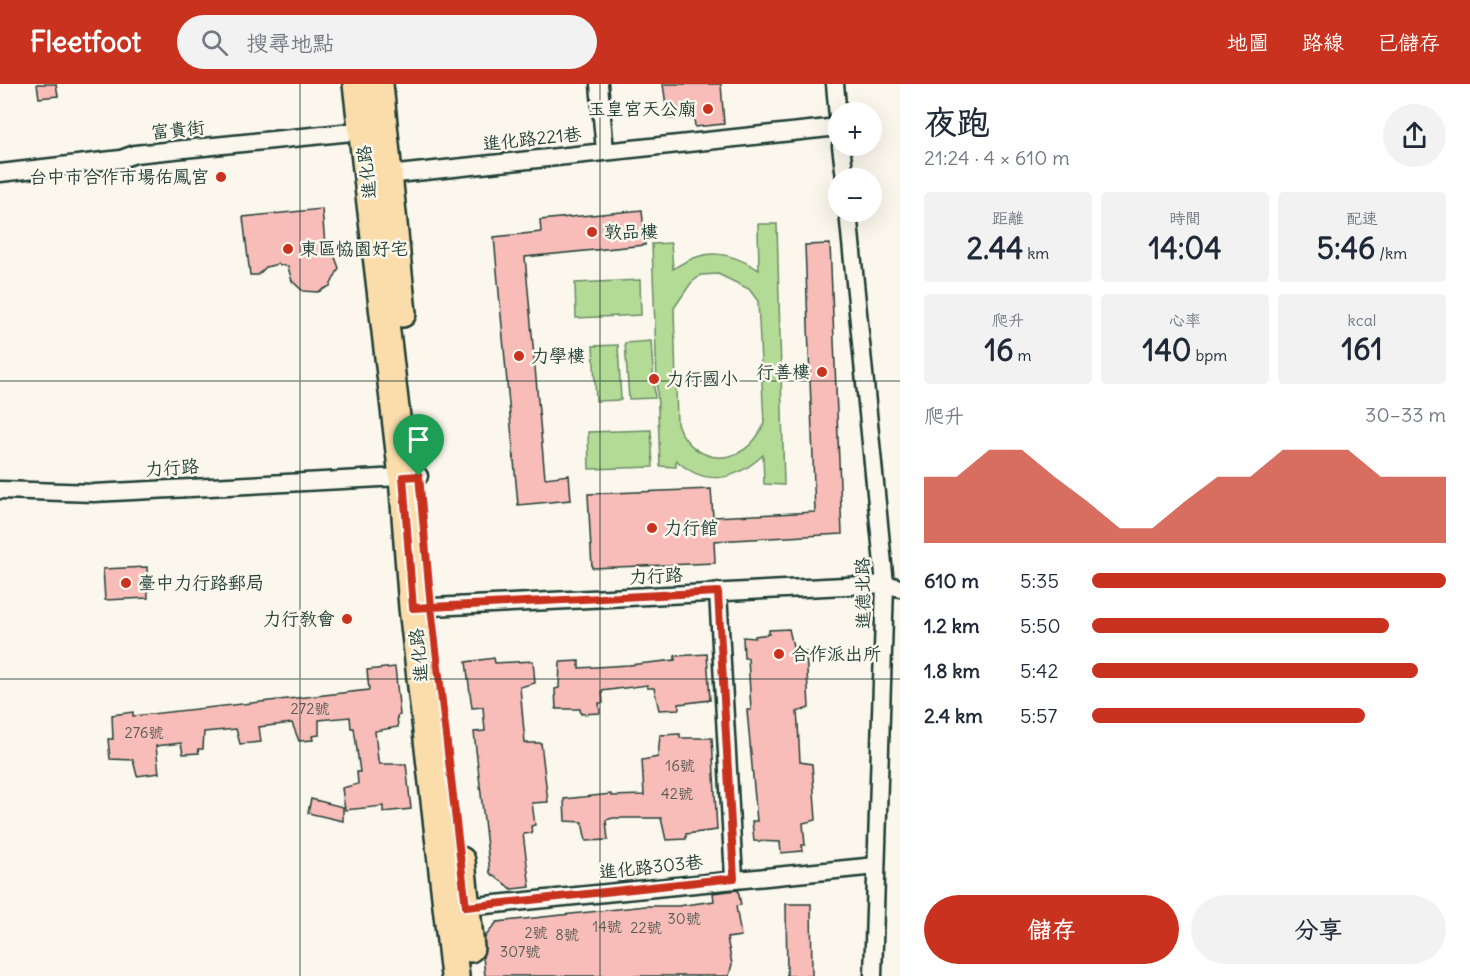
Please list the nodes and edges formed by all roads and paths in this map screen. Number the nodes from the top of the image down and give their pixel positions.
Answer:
1 (357, 84) edge
2 (379, 84) edge
3 (598, 84) edge
4 (835, 84) edge
5 (837, 102) edge
6 (828, 129) edge
7 (362, 131) junction
8 (605, 151) junction
9 (0, 173) edge
10 (388, 175) junction
11 (849, 222) edge
12 (411, 476) junction
13 (0, 490) edge
14 (892, 586) edge
15 (718, 592) junction
16 (422, 607) junction
17 (876, 866) junction
18 (734, 878) junction
19 (466, 907) junction
20 (455, 976) edge
21 (473, 976) edge
22 (873, 976) edge

1 - 7 main road, 進化路
2 - 10 main road, 進化路
3 - 8 street
4 - 5 street
6 - 8 street, 進化路221巷
7 - 9 street, 富貴街
7 - 10 street
7 - 12 main road, 進化路
8 - 10 street, 進化路221巷
10 - 12 main road, 進化路
11 - 14 street, 進德北路
12 - 13 street, 力行路
12 - 16 main road, 進化路
14 - 15 street, 力行路
14 - 17 street, 進德北路
15 - 16 street, 力行路
15 - 18 street
16 - 19 main road, 進化路
16 - 20 main road, 進化路
17 - 18 street, 進化路303巷
17 - 22 street, 進德北路
18 - 19 street, 進化路303巷
19 - 21 main road, 進化路

